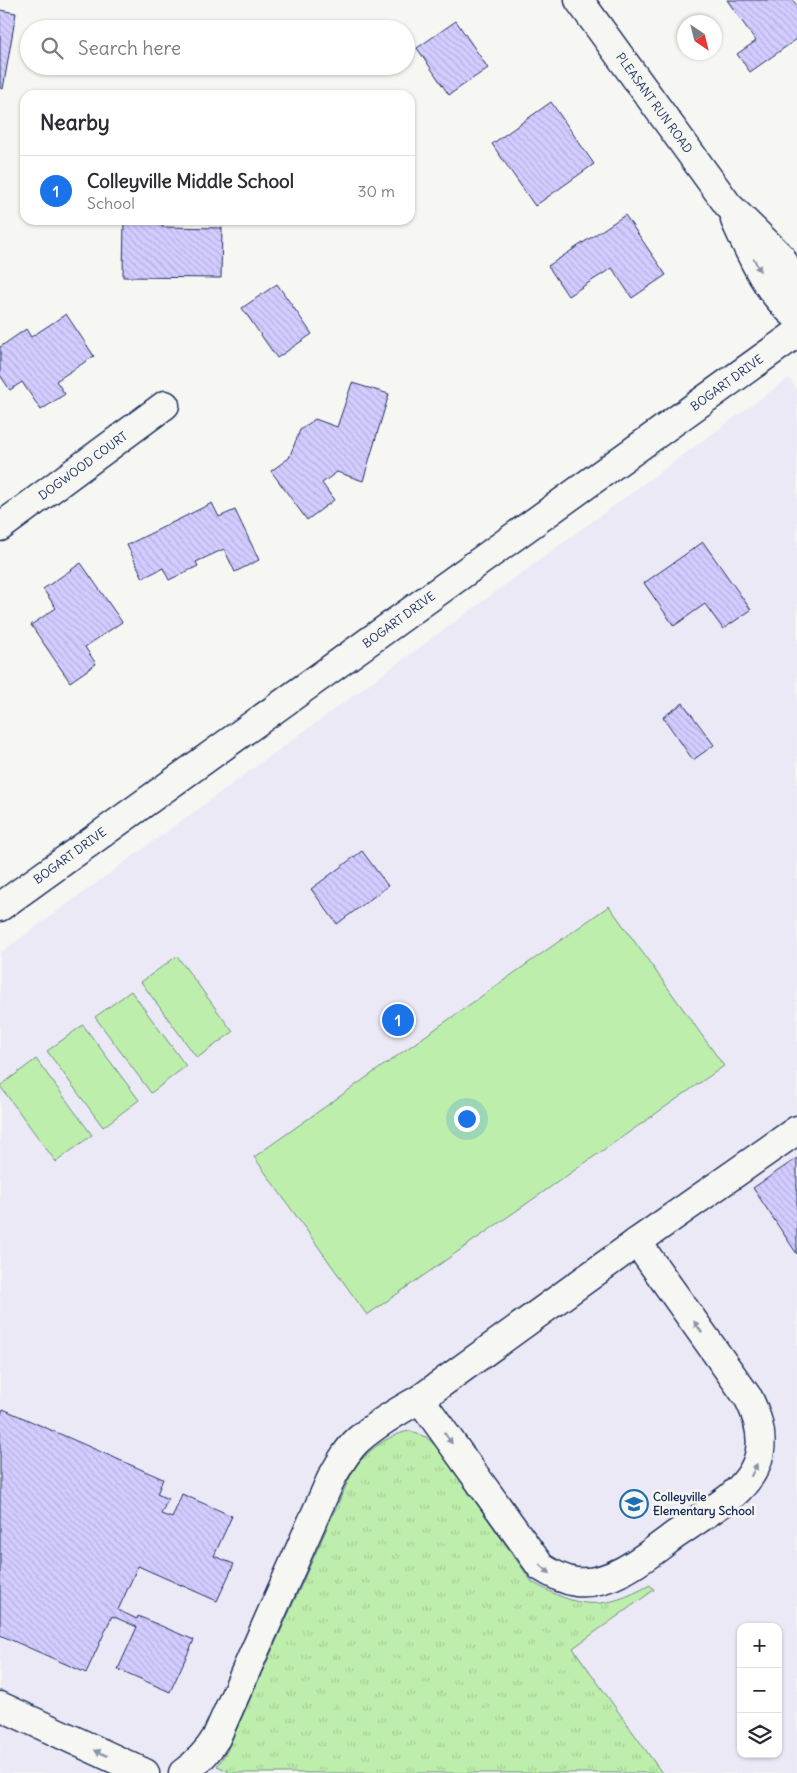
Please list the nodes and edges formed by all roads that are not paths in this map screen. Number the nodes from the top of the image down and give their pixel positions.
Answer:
1 (579, 0) edge
2 (728, 205) junction
3 (797, 288) edge
4 (797, 317) edge
5 (797, 333) edge
6 (165, 405) dead end
7 (0, 527) edge
8 (0, 906) edge
9 (797, 1130) edge
10 (638, 1242) junction
11 (420, 1399) junction
12 (0, 1706) edge
13 (145, 1773) edge
14 (183, 1773) edge

1 - 2 street, PLEASANT RUN ROAD
2 - 3 street, PLEASANT RUN ROAD
2 -> 4 street, PLEASANT RUN ROAD
5 - 8 street, BOGART DRIVE
6 - 7 street, DOGWOOD COURT
9 - 10 street
10 - 11 street
11 -> 10 street
11 - 14 street
13 -> 12 street

